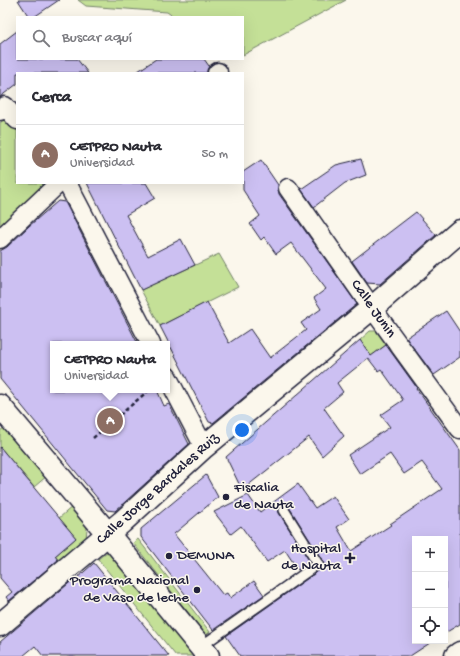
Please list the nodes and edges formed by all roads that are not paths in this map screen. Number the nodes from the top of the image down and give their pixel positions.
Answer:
1 (3, 108) edge
2 (16, 119) edge
3 (58, 184) edge
4 (68, 184) edge
5 (288, 188) dead end
6 (460, 231) edge
7 (0, 239) edge
8 (372, 308) junction
9 (149, 341) edge
10 (170, 382) edge
11 (0, 406) edge
12 (460, 429) edge
13 (204, 447) junction
14 (284, 510) dead end
15 (108, 534) junction
16 (0, 625) edge
17 (204, 651) edge
18 (460, 653) edge
19 (456, 656) edge

1 - 2 street
3 - 7 street
4 - 9 street
5 - 8 street, Calle Junin
6 - 8 street, Calle Jorge Bardales Ruiz
8 - 12 street, Calle Junin
8 - 13 street, Calle Jorge Bardales Ruiz
10 - 13 street
11 - 15 street
13 - 15 street, Calle Jorge Bardales Ruiz
14 - 17 lane
15 - 16 street, Calle Jorge Bardales Ruiz
15 - 17 street
18 - 19 street

